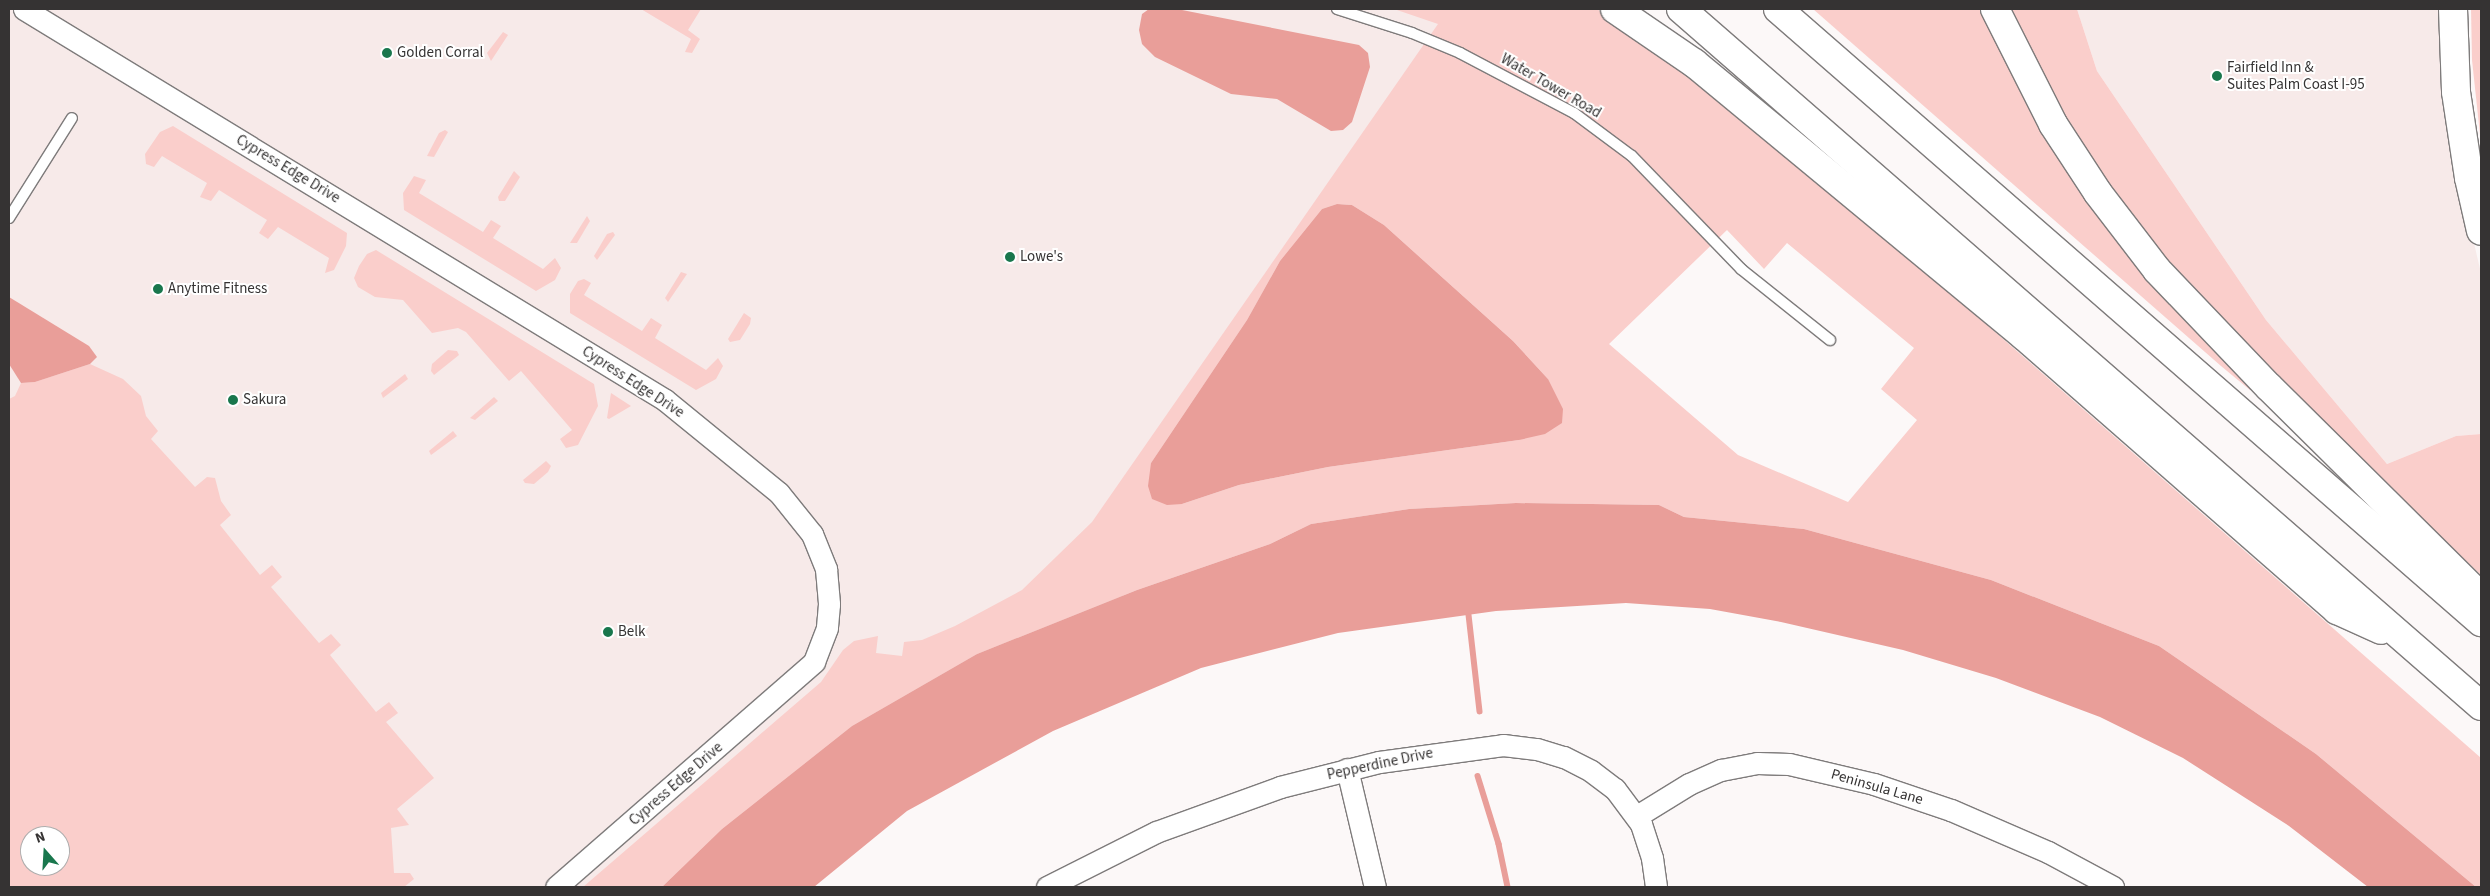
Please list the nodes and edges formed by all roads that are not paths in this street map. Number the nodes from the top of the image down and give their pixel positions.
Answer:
1 (24, 9) edge
2 (1337, 9) edge
3 (1615, 9) edge
4 (1681, 9) edge
5 (1778, 9) edge
6 (1995, 9) edge
7 (2453, 9) edge
8 (72, 118) dead end
9 (9, 218) edge
10 (2481, 231) edge
11 (1830, 340) dead end
12 (2481, 597) edge
13 (2481, 622) edge
14 (2407, 642) junction
15 (2481, 706) edge
16 (1347, 770) junction
17 (1637, 816) junction
18 (556, 887) edge
19 (1047, 887) edge
20 (1374, 887) edge
21 (1656, 887) edge
22 (2113, 887) edge

1 - 18 street, Cypress Edge Drive
2 - 11 lane, Water Tower Road
3 - 14 main road
4 - 14 main road
5 - 13 main road
6 - 12 main road
7 - 10 main road
8 - 9 lane
14 - 15 main road
16 - 17 street, Pepperdine Drive
16 - 19 street, Pepperdine Drive
16 - 20 street
17 - 21 street, Pepperdine Drive
17 - 22 street, Peninsula Lane

